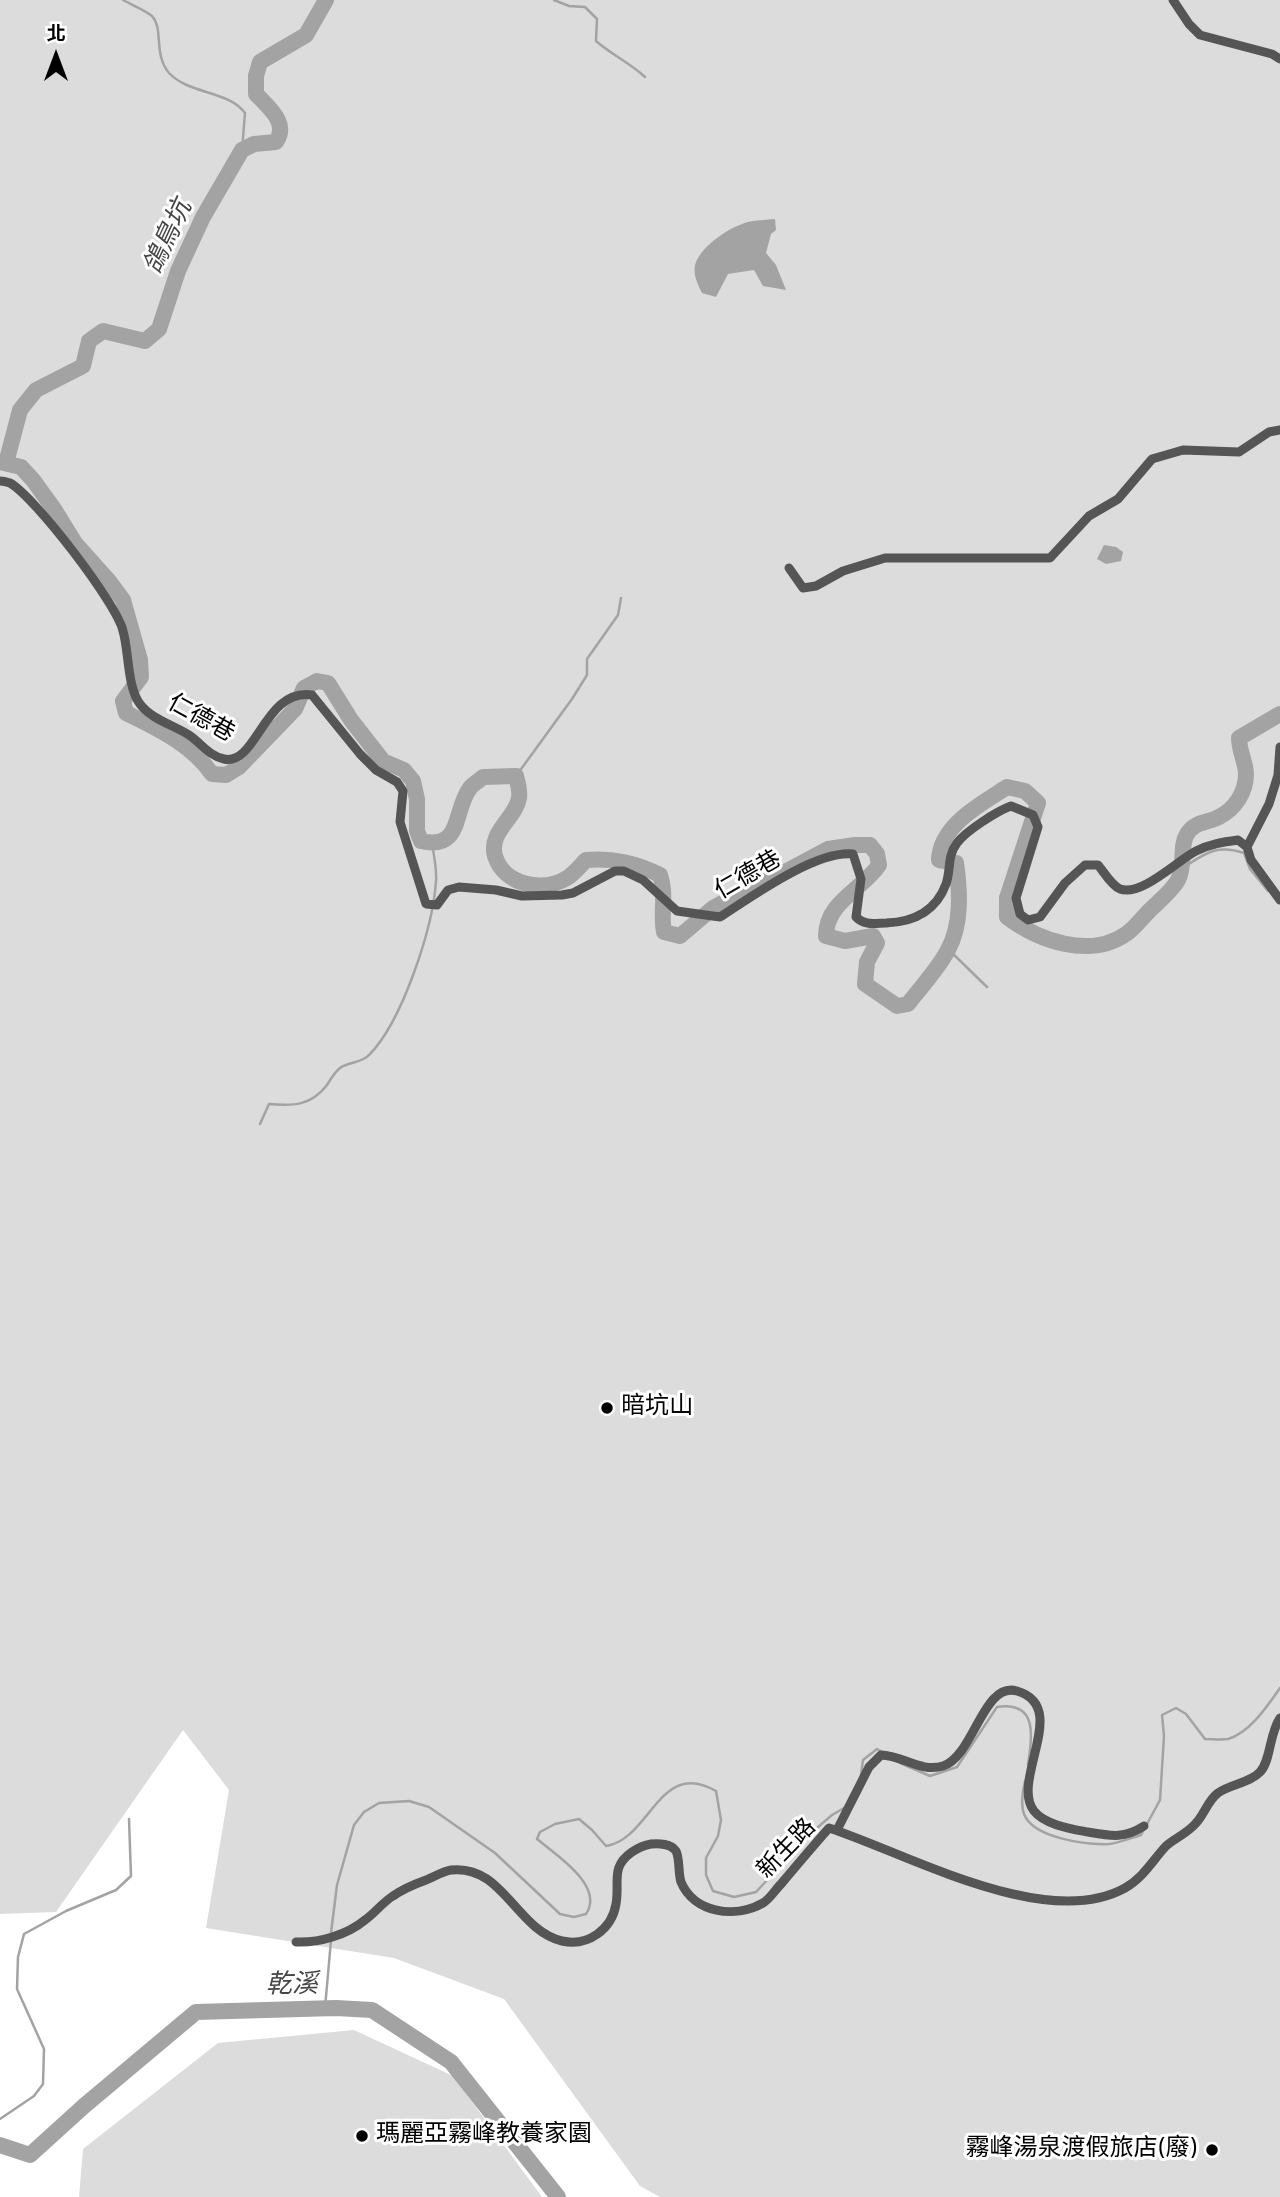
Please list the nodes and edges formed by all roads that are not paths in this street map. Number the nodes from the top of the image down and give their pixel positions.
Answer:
1 (1173, 0) edge
2 (1280, 58) edge
3 (1280, 430) edge
4 (1269, 432) junction
5 (1280, 438) edge
6 (0, 481) edge
7 (789, 568) dead end
8 (1280, 747) edge
9 (1247, 847) junction
10 (1280, 900) edge
11 (1280, 1718) edge
12 (1144, 1826) dead end
13 (836, 1830) junction
14 (296, 1942) dead end

1 - 2 street
3 - 4 street
4 - 5 street
4 - 7 street
6 - 9 street, 仁德巷
8 - 9 street
9 - 10 street
11 - 13 street, 新生路
12 - 13 street
13 - 14 street, 新生路

